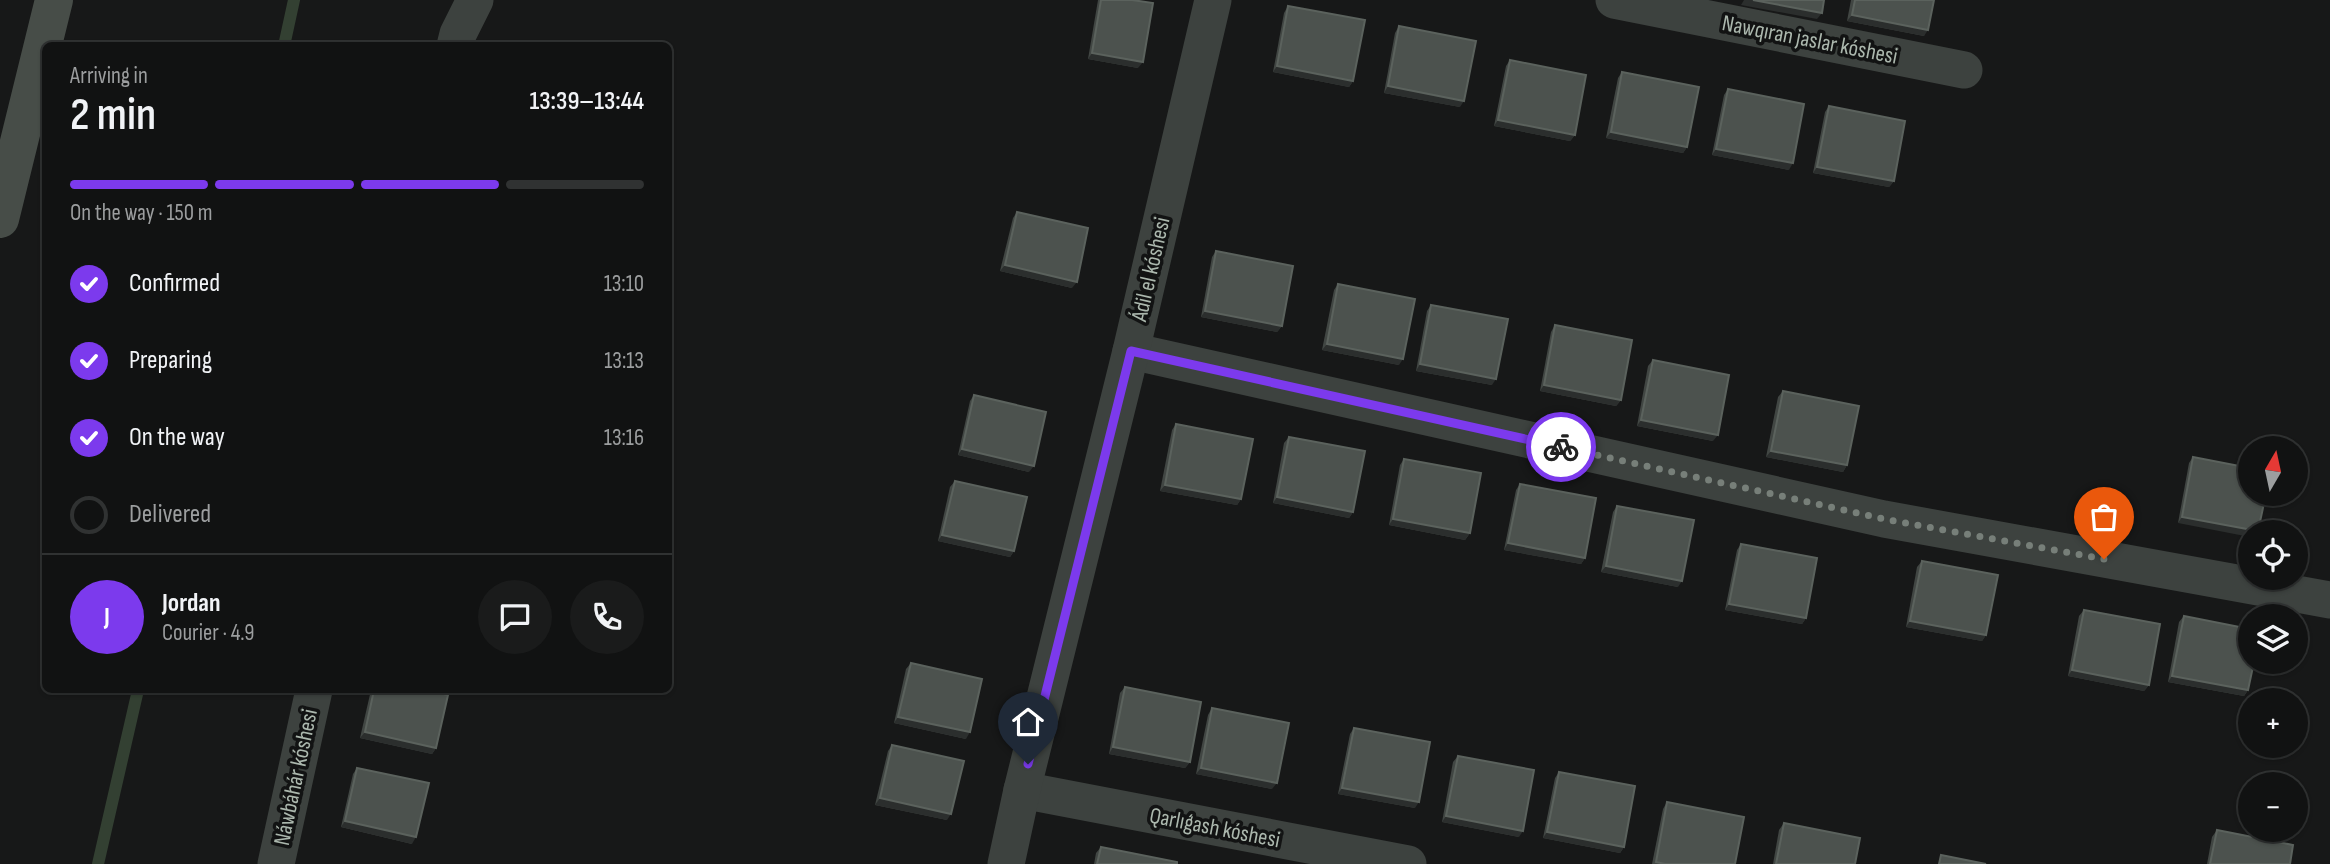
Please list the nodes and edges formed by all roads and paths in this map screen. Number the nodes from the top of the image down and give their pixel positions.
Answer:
1 (54, 0) edge
2 (475, 0) edge
3 (1213, 0) edge
4 (1614, 0) edge
5 (44, 42) edge
6 (456, 42) edge
7 (42, 49) edge
8 (1964, 69) dead end
9 (0, 219) edge
10 (1131, 351) junction
11 (2330, 600) edge
12 (313, 693) edge
13 (1022, 790) junction
14 (276, 864) edge
15 (1006, 864) edge
16 (1408, 864) edge

1 - 5 main road
2 - 6 street
3 - 10 street, Ádil el kóshesi
4 - 8 street, Nawqıran jaslar kóshesi
7 - 9 main road
10 - 11 street
10 - 13 street, Ádil el kóshesi
12 - 14 street, Náwbáhár kóshesi
13 - 15 street, Ádil el kóshesi
13 - 16 street, Qarlıǵash kóshesi

